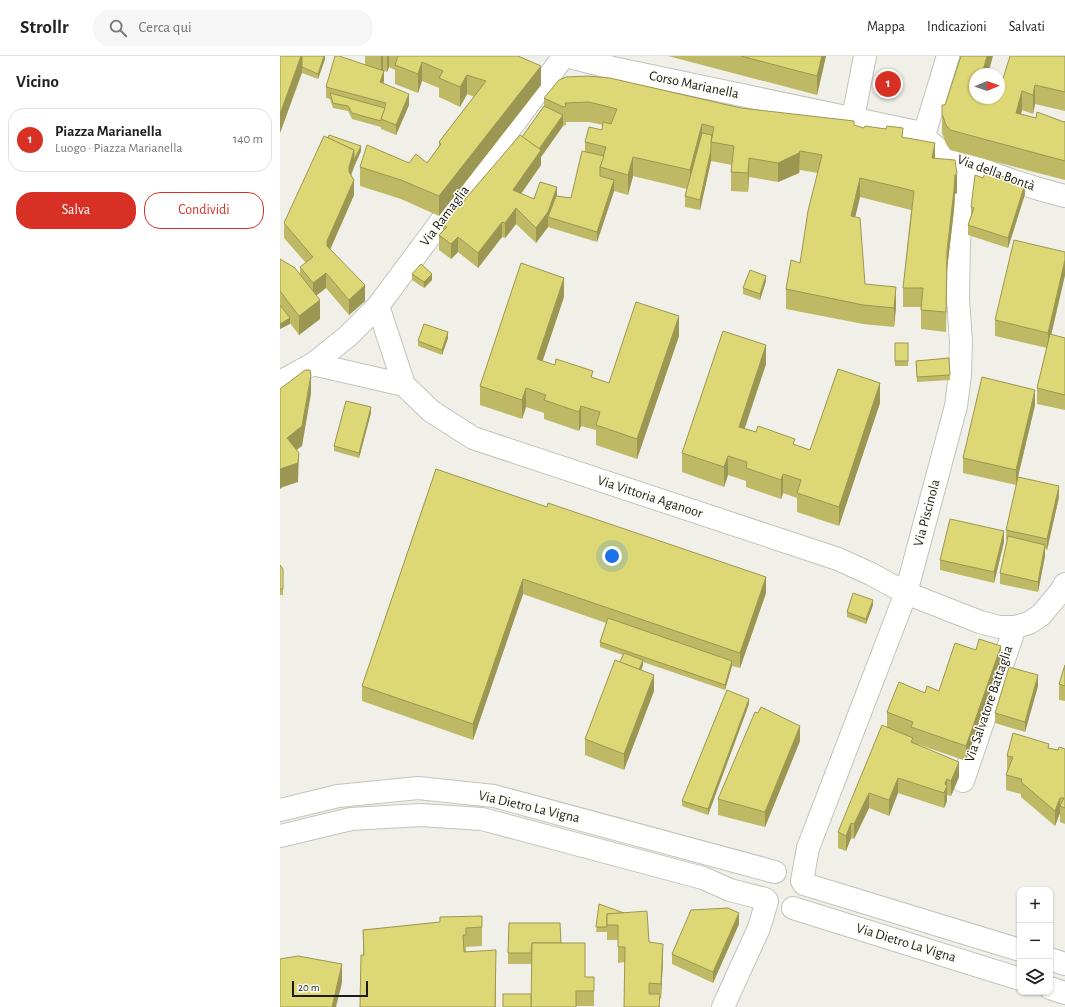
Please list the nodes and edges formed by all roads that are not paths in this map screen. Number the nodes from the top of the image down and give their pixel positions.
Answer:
1 (565, 56) edge
2 (865, 56) edge
3 (948, 56) edge
4 (615, 62) edge
5 (853, 118) junction
6 (927, 139) junction
7 (967, 163) junction
8 (1065, 196) edge
9 (378, 306) junction
10 (313, 364) junction
11 (280, 382) edge
12 (404, 384) junction
13 (1065, 584) edge
14 (906, 593) junction
15 (1015, 627) junction
16 (963, 781) dead end
17 (280, 810) edge
18 (280, 836) edge
19 (808, 848) junction
20 (778, 871) junction
21 (803, 883) junction
22 (773, 908) junction
23 (1017, 949) edge
24 (1053, 960) edge
25 (1065, 964) edge
26 (1017, 978) edge
27 (1053, 989) edge
28 (1065, 993) edge
29 (723, 1007) edge

1 - 4 street, Corso Marianella
1 - 9 street, Via Ramaglia
2 - 5 street
3 - 6 street
4 - 5 street, Corso Marianella
5 - 6 street, Via della Bontà
6 - 7 street, Via della Bontà
7 - 8 street, Via della Bontà
7 - 14 street, Via Piscinola
9 - 10 street, Via Ramaglia
9 - 12 street, Via Vittoria Aganoor
10 - 11 street, Via Ramaglia
10 - 12 street
12 - 14 street, Via Vittoria Aganoor
13 - 15 street, Via Salvatore Battaglia
14 - 15 street, Via Salvatore Battaglia
14 - 19 street, Via Piscinola
15 - 16 street, Via Salvatore Battaglia
17 - 20 street, Via Dietro La Vigna
18 - 22 street, Via Dietro La Vigna
19 - 20 street, Via Piscinola
19 - 21 street, Via Piscinola
20 - 21 street
20 - 22 street
21 - 22 street
21 - 23 street, Via Dietro La Vigna
22 - 26 street, Via Dietro La Vigna
22 - 29 street
24 - 25 street
27 - 28 street

